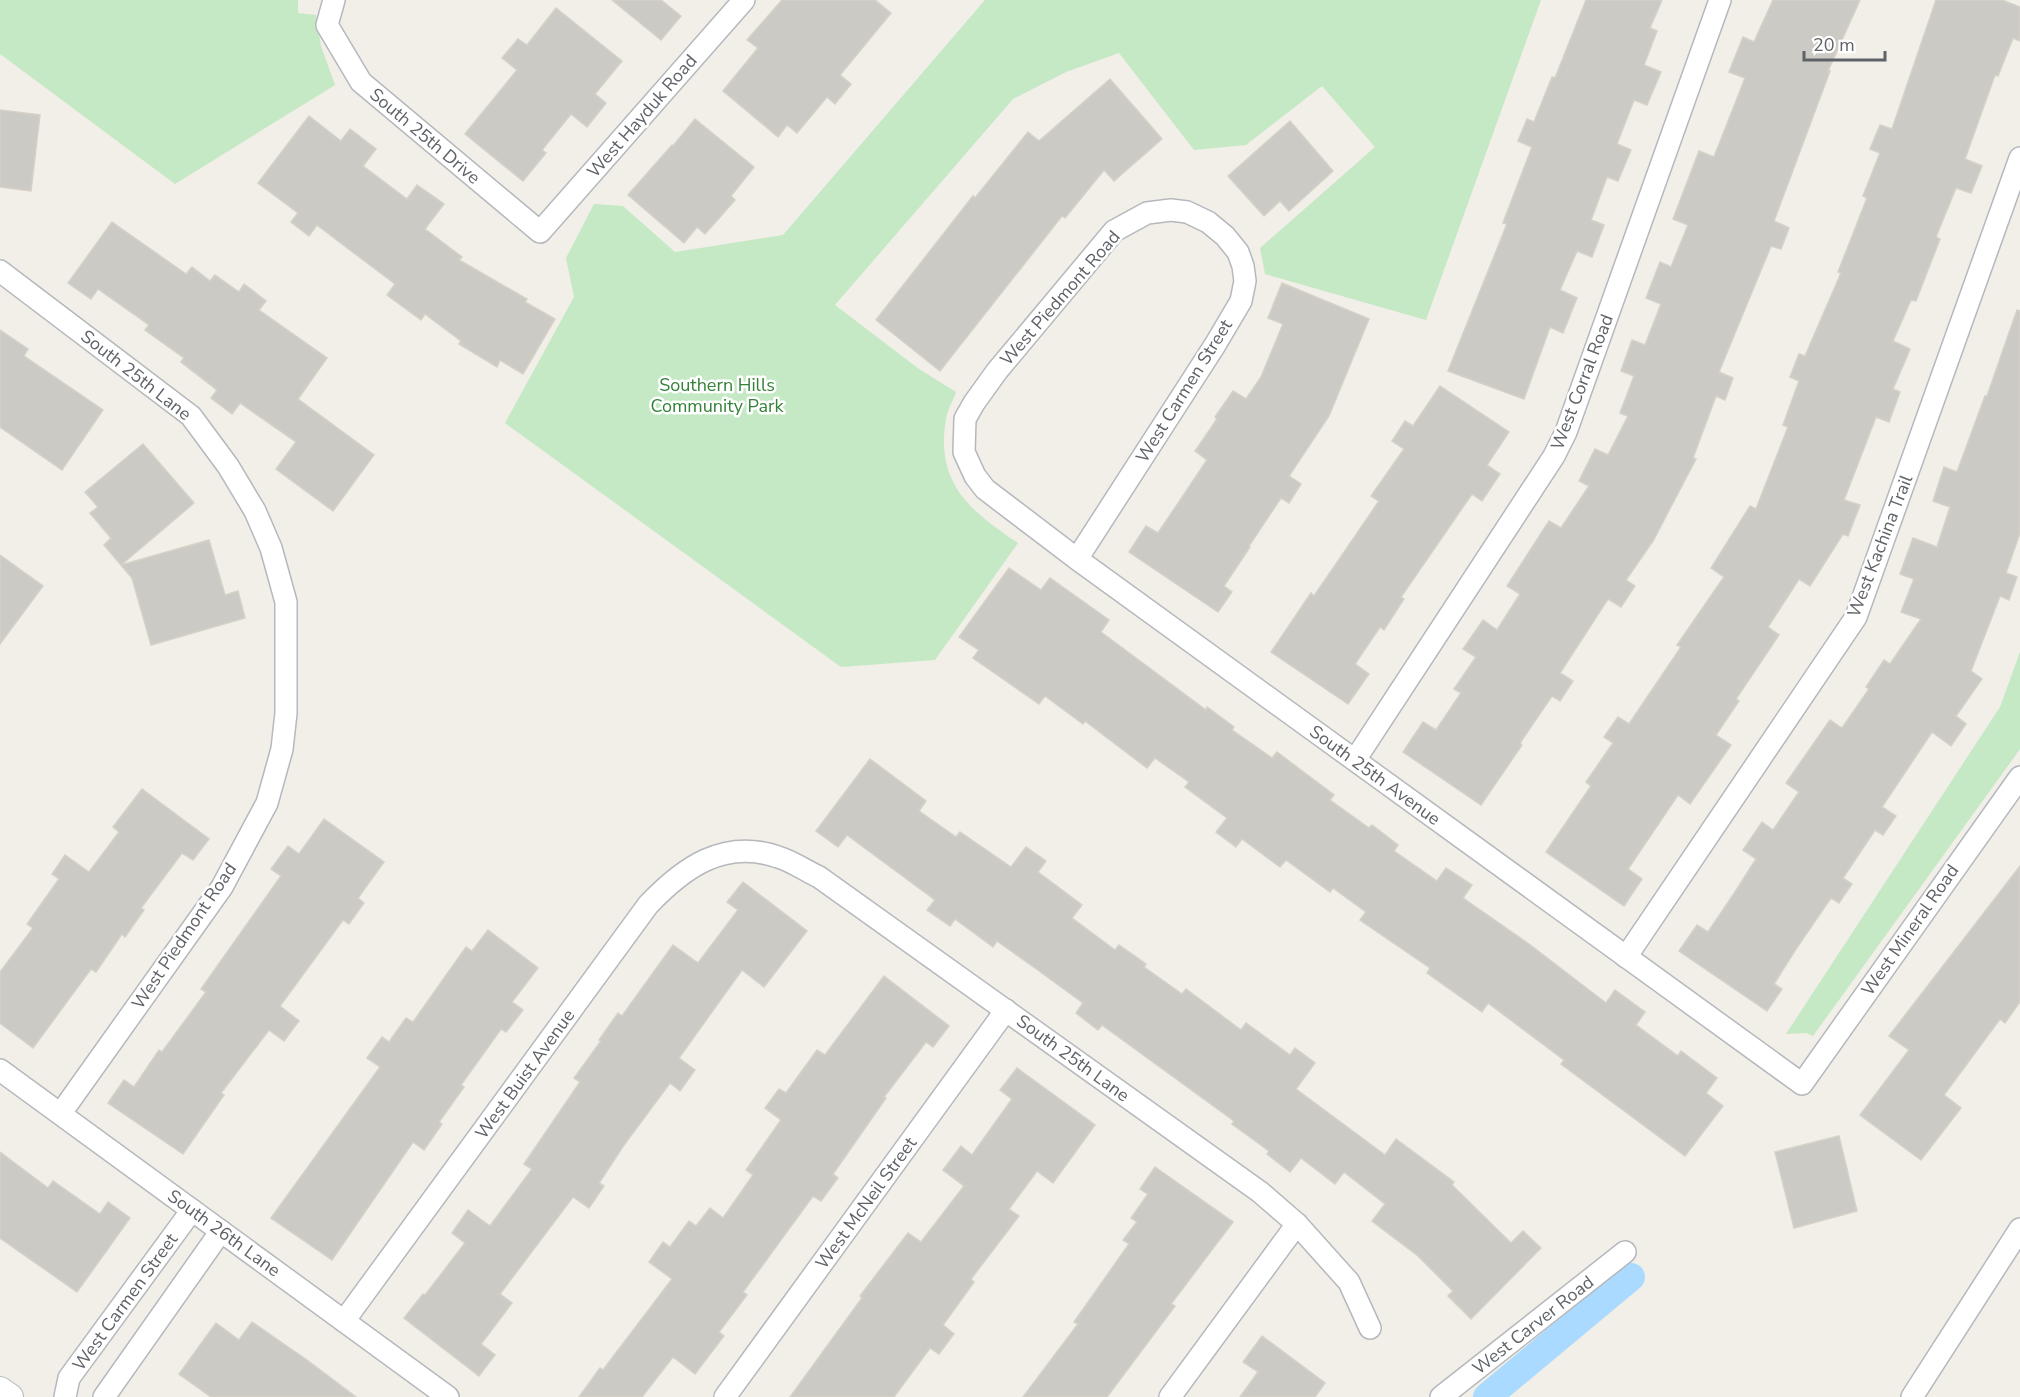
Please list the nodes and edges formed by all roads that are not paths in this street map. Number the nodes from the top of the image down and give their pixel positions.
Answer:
1 (334, 0) edge
2 (744, 0) edge
3 (1720, 0) edge
4 (2020, 158) edge
5 (1208, 222) joint
6 (540, 232) joint
7 (0, 271) edge
8 (964, 452) joint
9 (1077, 559) junction
10 (286, 602) joint
11 (1354, 760) junction
12 (2020, 777) edge
13 (727, 852) joint
14 (1626, 957) junction
15 (1006, 1010) junction
16 (0, 1070) edge
17 (1802, 1084) joint
18 (61, 1113) junction
19 (192, 1210) junction
20 (1297, 1224) junction
21 (2020, 1230) edge
22 (221, 1231) junction
23 (1625, 1252) dead end
24 (344, 1321) junction
25 (1370, 1328) dead end
26 (0, 1390) edge
27 (10, 1397) edge
28 (65, 1397) edge
29 (104, 1397) edge
30 (448, 1397) edge
31 (725, 1397) edge
32 (1170, 1397) edge
33 (1441, 1397) edge
34 (1912, 1397) edge

1 - 6 street, South 25th Drive
2 - 6 street, West Hayduk Road
3 - 11 street, West Corral Road
4 - 14 street, West Kachina Trail
5 - 8 street, West Piedmont Road
5 - 9 street, West Carmen Street
7 - 10 street, South 25th Lane
8 - 9 street, South 25th Avenue
9 - 11 street, South 25th Avenue
10 - 18 street, West Piedmont Road
11 - 14 street, South 25th Avenue
12 - 17 street, West Mineral Road
13 - 15 street, South 25th Lane
13 - 24 street, West Buist Avenue
14 - 17 street, South 25th Avenue
15 - 20 street, South 25th Lane
15 - 31 street, West McNeil Street
16 - 18 street, South 26th Lane
18 - 19 street, South 26th Lane
19 - 22 street, South 26th Lane
19 - 28 street, West Carmen Street
20 - 25 street, South 25th Lane
20 - 32 street
21 - 34 street
22 - 24 street, South 26th Lane
22 - 29 street, West Carmen Street
23 - 33 street, West Carver Road
24 - 30 street, South 26th Lane
26 - 27 street

